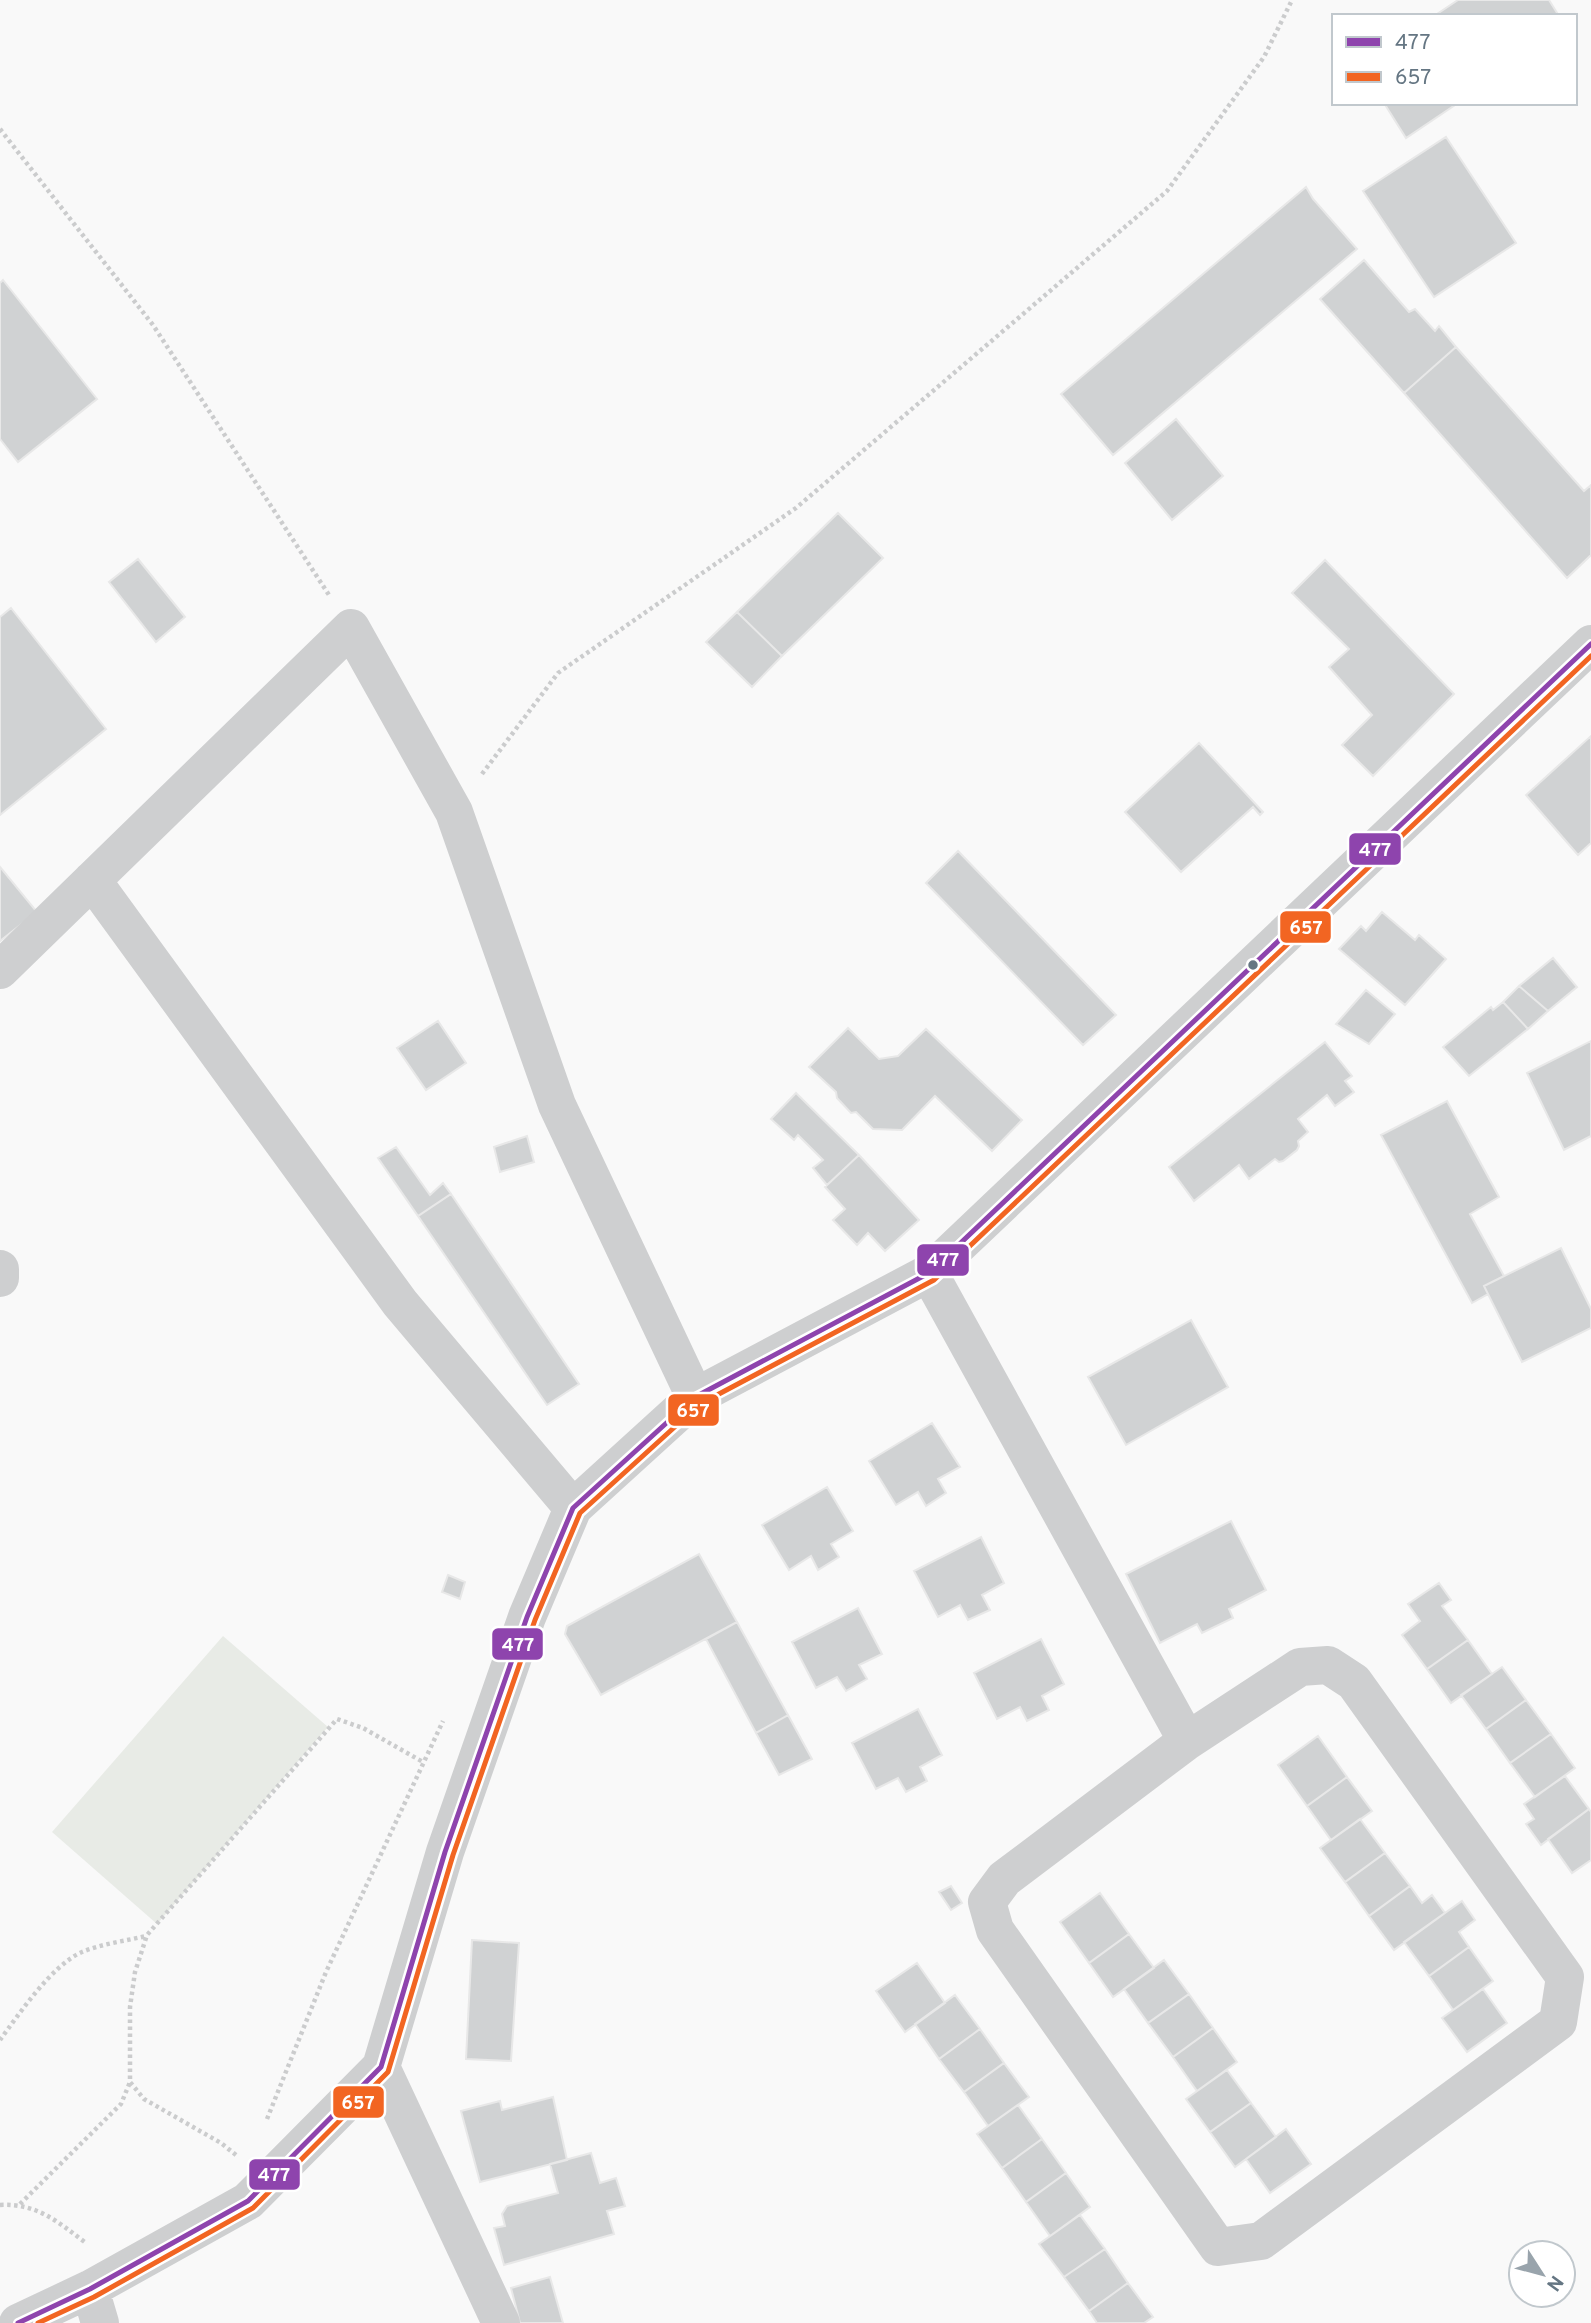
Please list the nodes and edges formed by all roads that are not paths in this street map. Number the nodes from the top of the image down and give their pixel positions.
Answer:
1 (1591, 645) edge
2 (92, 880) junction
3 (0, 970) edge
4 (0, 1269) edge
5 (929, 1273) junction
6 (0, 1278) edge
7 (695, 1397) junction
8 (573, 1508) junction
9 (1187, 1741) junction
10 (382, 2067) junction
11 (95, 2306) edge
12 (18, 2323) edge
13 (501, 2323) edge

1 - 5 street
2 - 3 street
2 - 7 street
2 - 8 street
4 - 6 street
5 - 7 street
5 - 9 street
7 - 8 street
8 - 10 street
9 - 9 street
10 - 11 street
10 - 13 street
11 - 12 street

